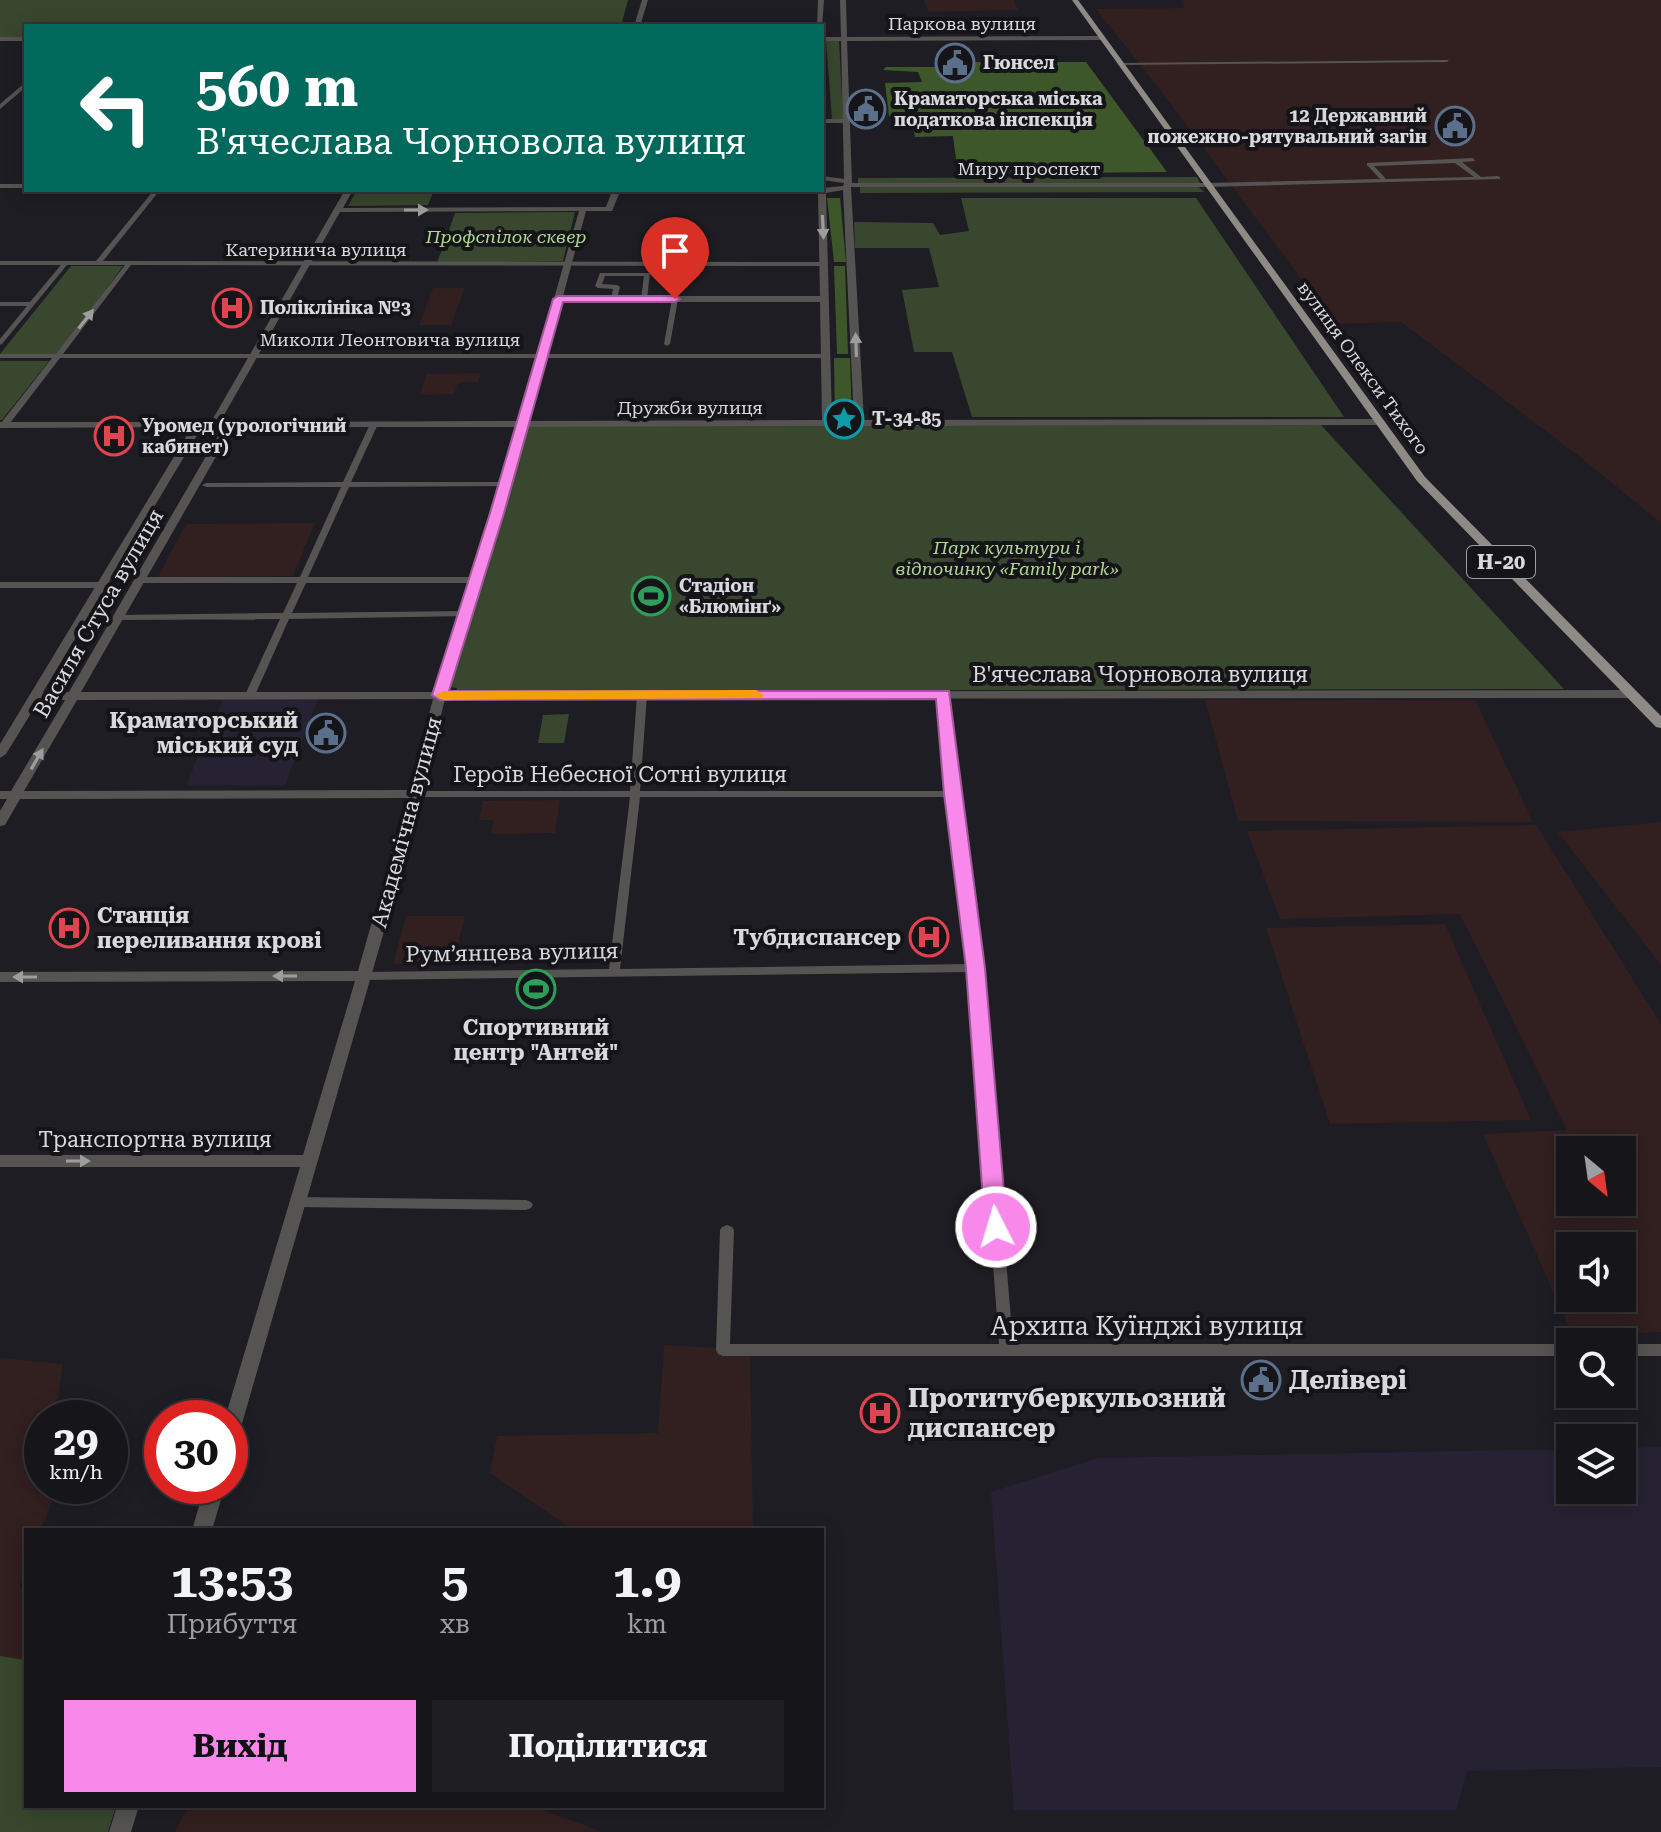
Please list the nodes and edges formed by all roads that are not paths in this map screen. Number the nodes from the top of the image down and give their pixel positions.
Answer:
1 (645, 0) edge
2 (821, 0) edge
3 (843, 0) edge
4 (1075, 0) edge
5 (638, 24) edge
6 (820, 24) edge
7 (1102, 38) junction
8 (0, 39) edge
9 (24, 39) edge
10 (824, 39) edge
11 (844, 39) junction
12 (1447, 61) dead end
13 (1121, 64) junction
14 (24, 86) edge
15 (0, 107) edge
16 (824, 121) edge
17 (846, 121) junction
18 (1473, 160) dead end
19 (1456, 161) junction
20 (1498, 178) dead end
21 (1482, 179) junction
22 (1385, 181) junction
23 (824, 185) edge
24 (824, 185) edge
25 (846, 185) junction
26 (1208, 185) junction
27 (0, 186) edge
28 (24, 186) edge
29 (155, 192) edge
30 (348, 192) edge
31 (619, 192) edge
32 (822, 192) edge
33 (338, 210) junction
34 (583, 210) junction
35 (0, 263) edge
36 (65, 264) junction
37 (97, 264) junction
38 (129, 264) junction
39 (306, 264) junction
40 (568, 264) junction
41 (825, 264) junction
42 (558, 299) junction
43 (614, 299) junction
44 (644, 299) junction
45 (675, 299) junction
46 (826, 299) junction
47 (0, 304) edge
48 (32, 304) junction
49 (0, 343) edge
50 (667, 344) dead end
51 (0, 356) edge
52 (57, 356) junction
53 (254, 356) junction
54 (541, 356) junction
55 (827, 356) junction
56 (1381, 422) junction
57 (827, 423) junction
58 (859, 423) junction
59 (199, 424) junction
60 (214, 424) junction
61 (230, 424) junction
62 (374, 424) junction
63 (523, 424) junction
64 (2, 425) edge
65 (506, 484) junction
66 (206, 485) dead end
67 (346, 485) junction
68 (140, 580) junction
69 (477, 580) junction
70 (302, 581) junction
71 (0, 585) edge
72 (102, 585) junction
73 (467, 614) junction
74 (286, 616) junction
75 (119, 618) junction
76 (1631, 694) junction
77 (250, 695) junction
78 (440, 695) junction
79 (642, 695) junction
80 (943, 695) junction
81 (36, 696) junction
82 (74, 696) junction
83 (1661, 724) edge
84 (0, 754) edge
85 (416, 794) junction
86 (635, 794) junction
87 (952, 794) junction
88 (0, 795) edge
89 (15, 795) junction
90 (0, 822) edge
91 (976, 968) junction
92 (614, 973) junction
93 (363, 976) junction
94 (0, 977) edge
95 (0, 1161) edge
96 (309, 1161) junction
97 (297, 1202) junction
98 (526, 1205) dead end
99 (727, 1230) dead end
100 (1006, 1349) junction
101 (1556, 1350) edge
102 (1636, 1350) edge
103 (1661, 1350) edge
104 (240, 1400) edge
105 (210, 1504) edge
106 (203, 1528) edge
107 (127, 1808) edge
108 (120, 1832) edge

1 - 5 street
2 - 6 street
3 - 11 street
4 - 7 main road, вулиця Олекси Тихого / Н-20
7 - 11 street, Паркова вулиця
7 - 13 main road, вулиця Олекси Тихого / Н-20
8 - 9 street
10 - 11 street, Паркова вулиця
11 - 17 street
12 - 13 street
13 - 26 main road, вулиця Олекси Тихого / Н-20
14 - 15 street
16 - 17 street
17 - 25 street
18 - 19 street
19 - 21 street
19 - 22 street
20 - 21 street
21 - 22 street
22 - 26 street
23 - 25 street, Миру проспект
24 - 25 street, Миру проспект
25 - 26 street, Миру проспект
58 -> 25 street
26 - 56 main road, вулиця Олекси Тихого / Н-20
27 - 28 street
29 - 37 street
30 - 33 street
31 - 34 street, Миру проспект
32 -> 41 street
33 -> 34 street, Миру проспект
33 - 39 street
34 - 40 street, Академічна вулиця
35 - 36 street, Катеринича вулиця
36 - 37 street, Катеринича вулиця
36 - 48 street
37 - 38 street, Катеринича вулиця
38 - 39 street, Катеринича вулиця
52 -> 38 street
39 - 40 street, Катеринича вулиця
39 - 53 street
40 - 41 street, Катеринича вулиця
40 - 42 street, Академічна вулиця
41 - 46 street
42 - 43 street
42 - 54 street, Академічна вулиця
43 - 44 street
43 - 44 street
44 - 45 street
45 - 46 street
45 - 50 street
46 - 55 street
47 - 48 street
48 - 49 street
51 - 52 street, Миколи Леонтовича вулиця
52 - 53 street, Миколи Леонтовича вулиця
52 - 64 street
53 - 54 street, Миколи Леонтовича вулиця
53 - 60 street
54 - 55 street, Миколи Леонтовича вулиця
54 - 63 street, Академічна вулиця
55 - 57 street
56 - 58 street, Дружби вулиця
56 - 76 main road, вулиця Олекси Тихого / Н-20
57 - 58 street, Дружби вулиця
57 - 63 street, Дружби вулиця
59 - 60 street, Дружби вулиця
59 - 64 street, Дружби вулиця
59 - 72 street, Василя Стуса вулиця
60 - 61 street, Дружби вулиця
61 - 62 street, Дружби вулиця
61 - 68 street, Василя Стуса вулиця
62 - 63 street, Дружби вулиця
62 - 67 street
63 - 65 street, Академічна вулиця
65 - 67 street
65 - 69 street, Академічна вулиця
66 - 67 street
67 - 70 street
68 - 70 street
68 - 75 street, Василя Стуса вулиця
69 - 70 street
69 - 73 street, Академічна вулиця
70 - 74 street
71 - 72 street
72 - 81 street, Василя Стуса вулиця
73 - 74 street
73 - 78 street, Академічна вулиця
74 - 75 street
74 - 77 street
75 - 82 street, Василя Стуса вулиця
76 - 80 street, В'ячеслава Чорновола вулиця
76 - 83 main road, вулиця Олекси Тихого / Н-20
77 - 78 street, В'ячеслава Чорновола вулиця
77 - 82 street, В'ячеслава Чорновола вулиця
78 - 79 street, В'ячеслава Чорновола вулиця
78 - 85 street, Академічна вулиця
79 - 80 street, В'ячеслава Чорновола вулиця
79 - 86 street
80 - 87 street
81 - 82 street, В'ячеслава Чорновола вулиця
81 - 84 street, Василя Стуса вулиця
89 -> 82 street, Василя Стуса вулиця
85 - 86 street, Героїв Небесної Сотні вулиця
85 - 89 street, Героїв Небесної Сотні вулиця
85 - 93 street, Академічна вулиця
86 - 87 street, Героїв Небесної Сотні вулиця
86 - 92 street
87 - 91 street
88 - 89 street, Героїв Небесної Сотні вулиця
89 - 90 street, Василя Стуса вулиця
91 - 92 street, Рум’янцева вулиця
91 - 100 street
92 - 93 street, Рум’янцева вулиця
93 -> 94 street, Рум’янцева вулиця
93 - 96 street, Академічна вулиця
95 -> 96 street, Транспортна вулиця
96 - 97 street, Академічна вулиця
97 - 98 street
97 - 104 street, Академічна вулиця
99 - 100 street, Архипа Куїнджі вулиця
100 - 101 street, Архипа Куїнджі вулиця
102 - 103 street
105 - 106 street
107 - 108 street

